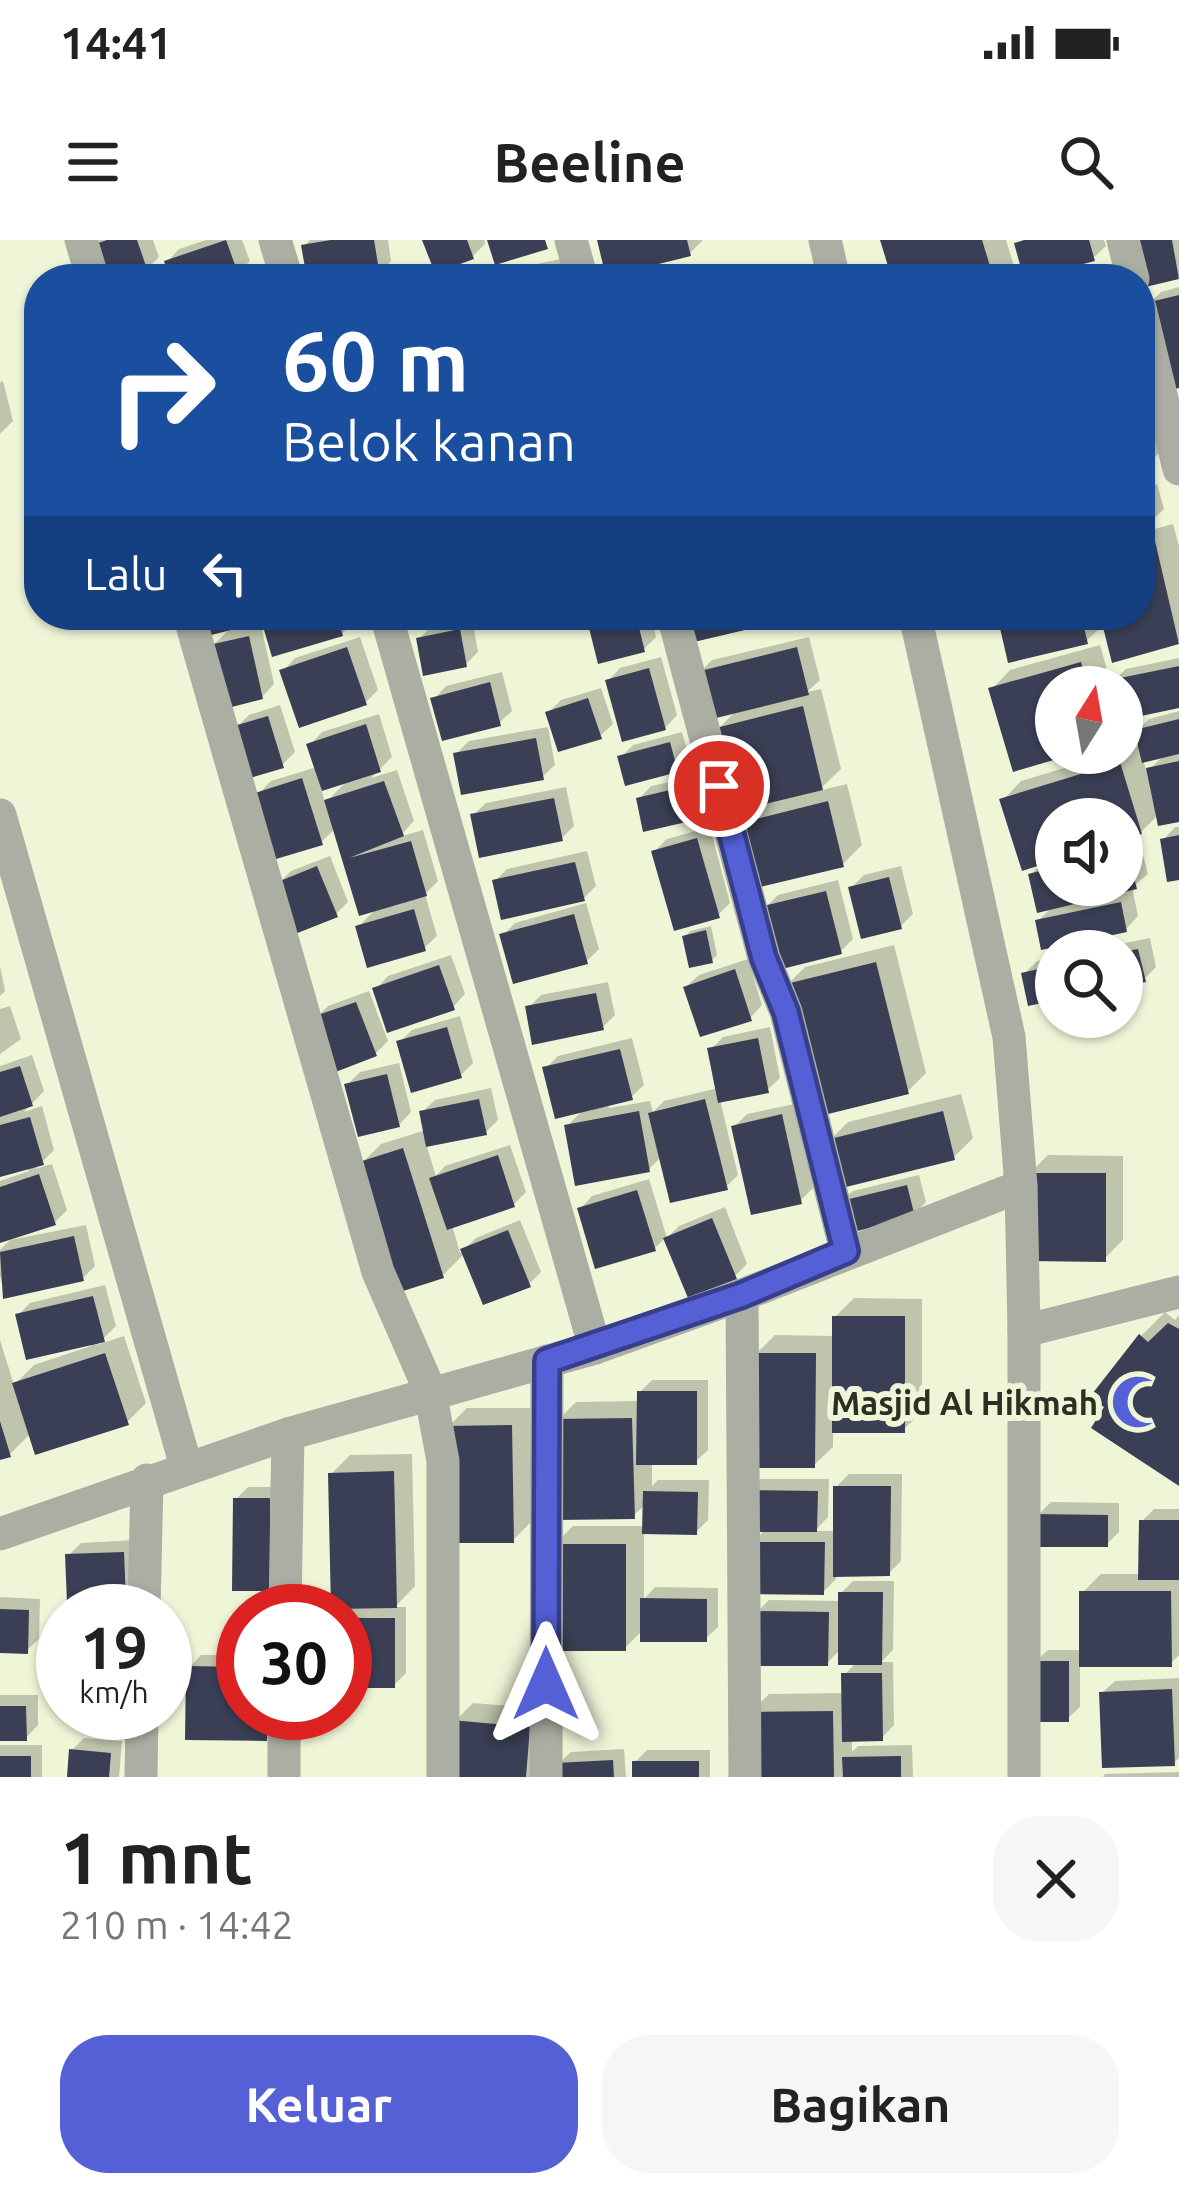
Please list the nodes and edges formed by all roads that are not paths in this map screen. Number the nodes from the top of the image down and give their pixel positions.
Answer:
1 (1155, 370) edge
2 (1179, 469) edge
3 (193, 630) edge
4 (390, 630) edge
5 (677, 630) edge
6 (918, 630) edge
7 (0, 815) edge
8 (1021, 1186) junction
9 (846, 1251) junction
10 (1179, 1292) edge
11 (742, 1295) junction
12 (1024, 1331) junction
13 (595, 1348) junction
14 (547, 1361) junction
15 (430, 1391) junction
16 (288, 1434) junction
17 (186, 1466) junction
18 (147, 1480) junction
19 (0, 1534) edge
20 (145, 1584) edge
21 (286, 1584) edge
22 (142, 1740) edge
23 (284, 1740) edge
24 (141, 1777) edge
25 (284, 1777) edge
26 (443, 1777) edge
27 (546, 1777) edge
28 (745, 1777) edge
29 (1024, 1777) edge

1 - 2 street
3 - 15 street
4 - 13 street
5 - 9 street
6 - 8 street
7 - 17 street
8 - 9 street
8 - 12 street
9 - 11 street
10 - 12 street
11 - 13 street
11 - 28 street
12 - 29 street
13 - 14 street
14 - 15 street
14 - 27 street
15 - 16 street
15 - 26 street
16 - 17 street
16 - 21 street
17 - 18 street
18 - 19 street
18 - 20 street
22 - 24 street
23 - 25 street

